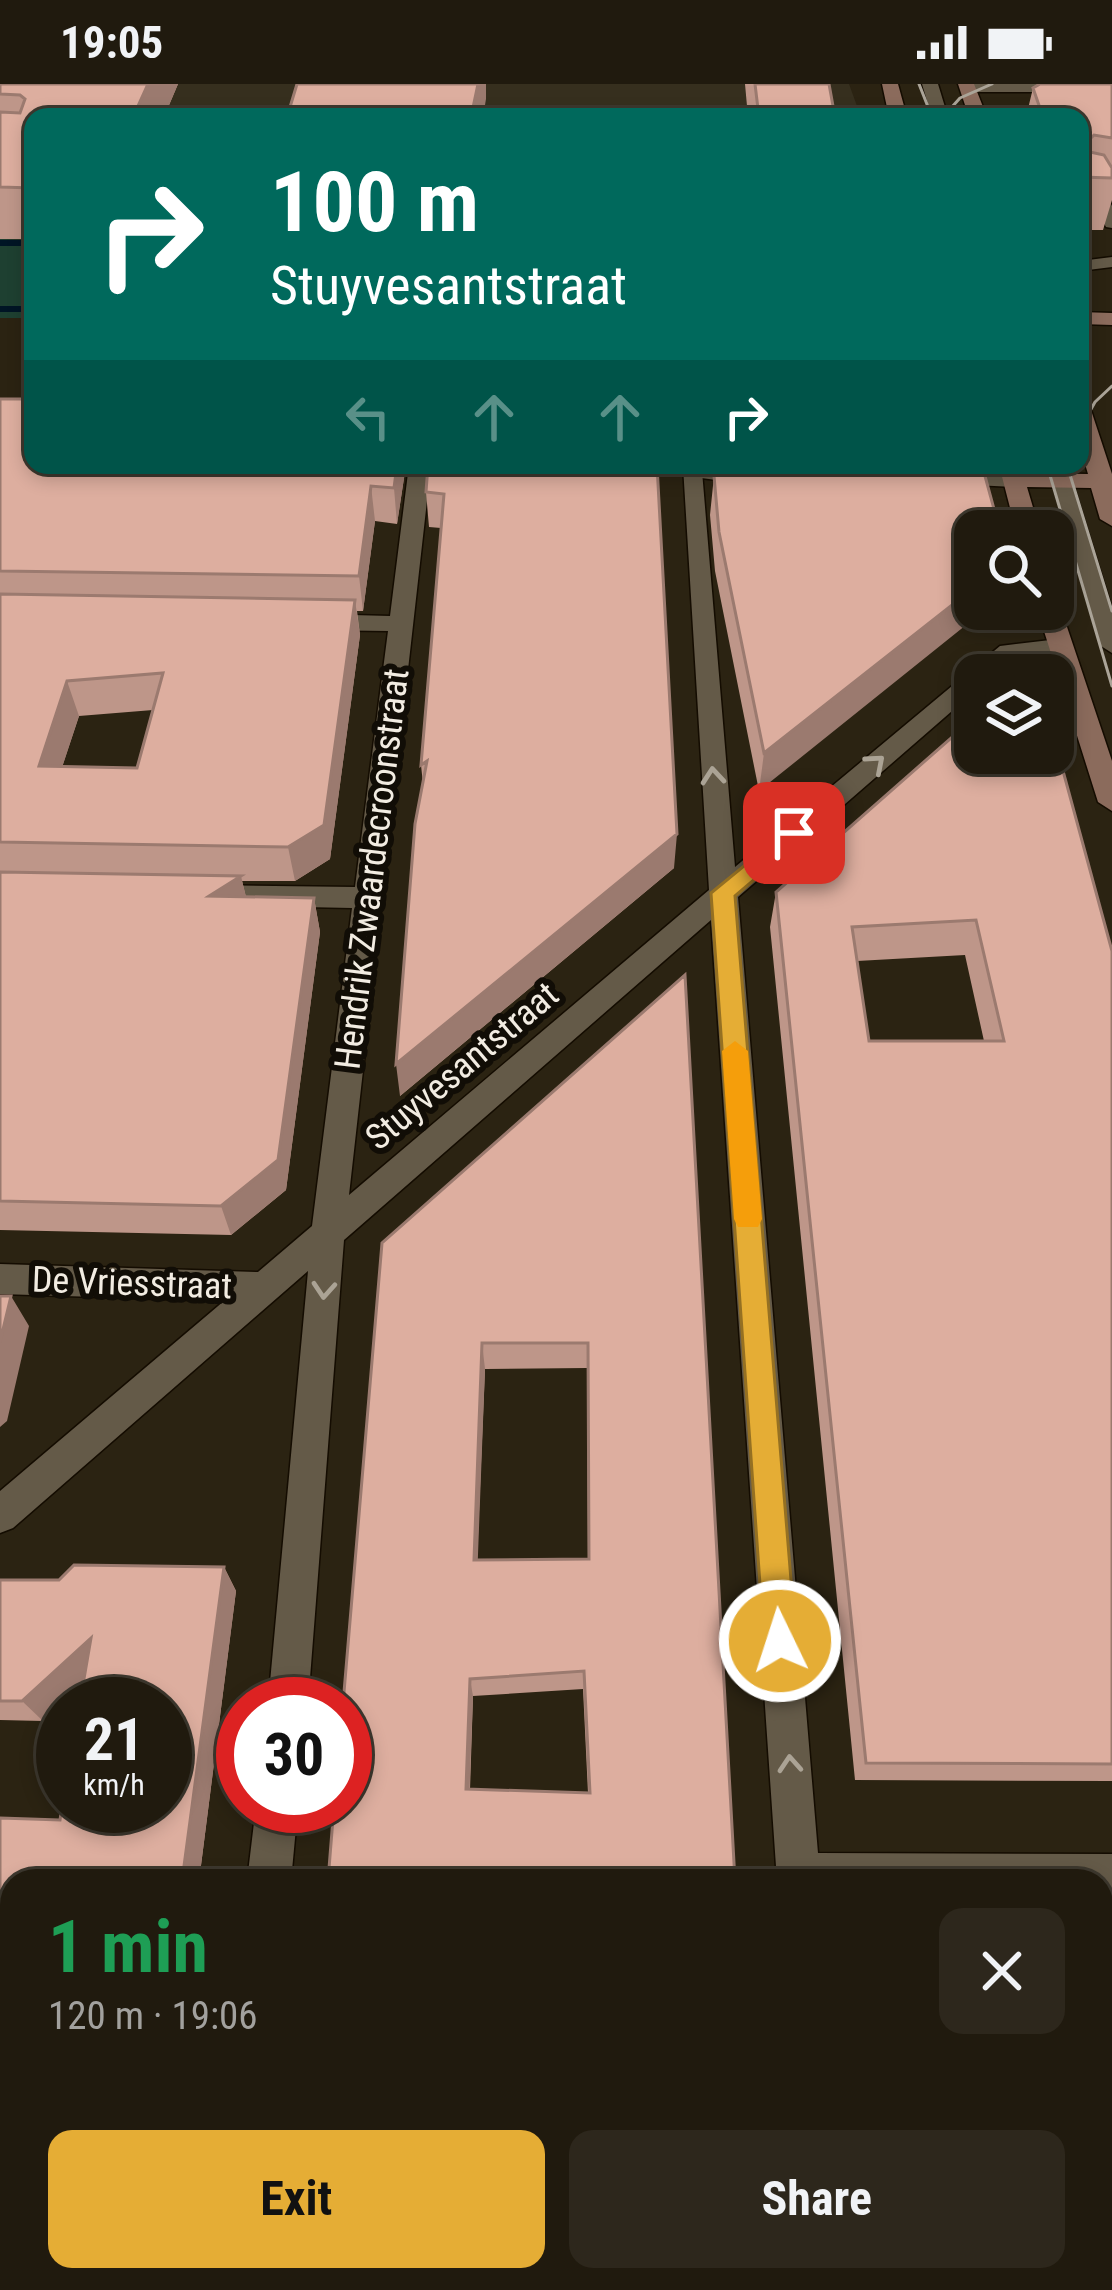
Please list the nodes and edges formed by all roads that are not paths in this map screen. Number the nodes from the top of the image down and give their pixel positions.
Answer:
1 (966, 86) edge
2 (1112, 87) edge
3 (1089, 196) edge
4 (1112, 223) edge
5 (1089, 435) edge
6 (419, 474) edge
7 (682, 474) edge
8 (975, 474) edge
9 (1013, 474) edge
10 (1060, 474) edge
11 (1066, 474) edge
12 (919, 477) edge
13 (1106, 481) edge
14 (1022, 510) edge
15 (1112, 519) edge
16 (283, 622) edge
17 (400, 624) junction
18 (1055, 630) edge
19 (1112, 646) edge
20 (1059, 647) junction
21 (1006, 654) edge
22 (954, 695) edge
23 (1112, 802) edge
24 (723, 893) junction
25 (185, 895) edge
26 (370, 898) junction
27 (328, 1231) junction
28 (0, 1279) edge
29 (264, 1287) junction
30 (0, 1515) edge
31 (291, 1677) edge
32 (274, 1833) edge
33 (270, 1869) edge
34 (797, 1869) edge

1 - 2 street
3 - 4 lane
5 - 13 main road
6 - 17 street, Hendrik Zwaardecroonstraat
24 -> 7 street
8 - 12 street
9 - 14 main road
10 - 19 lane
11 - 13 main road
13 - 15 main road
16 - 17 street
17 - 26 street, Hendrik Zwaardecroonstraat
18 - 20 main road
20 - 21 street, Stuyvesantstraat
20 - 23 main road
24 -> 22 street, Stuyvesantstraat
24 - 27 street, Stuyvesantstraat
34 -> 24 street
25 - 26 street
26 - 27 street, Hendrik Zwaardecroonstraat
27 - 29 street, Stuyvesantstraat
27 -> 31 street, Hendrik Zwaardecroonstraat
28 - 29 street, De Vriesstraat
29 - 30 street, Stuyvesantstraat
32 - 33 street

